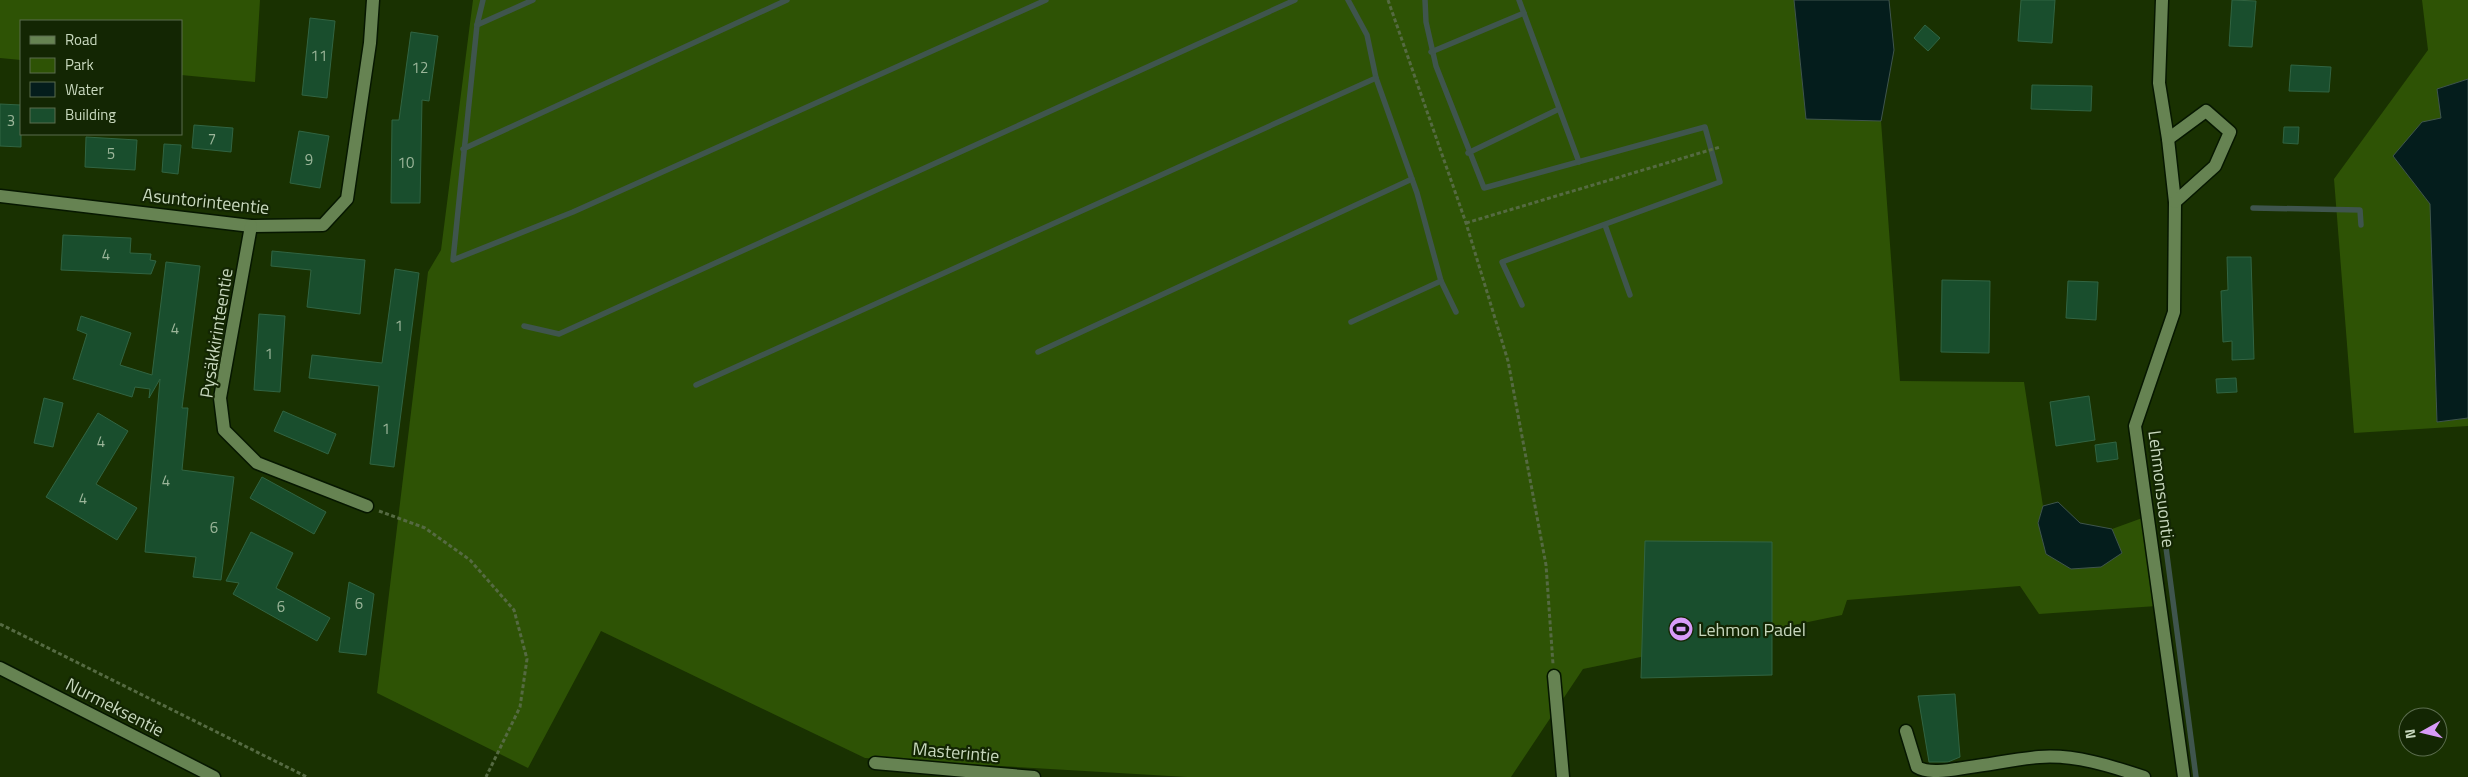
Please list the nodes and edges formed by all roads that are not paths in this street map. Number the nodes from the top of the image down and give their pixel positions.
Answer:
1 (373, 0) edge
2 (2162, 0) edge
3 (2168, 139) junction
4 (0, 196) edge
5 (2175, 202) junction
6 (251, 226) junction
7 (368, 506) road end
8 (0, 668) edge
9 (1554, 676) road end
10 (1906, 731) dead end
11 (875, 762) dead end
12 (214, 777) edge
13 (1034, 777) edge
14 (1563, 777) edge
15 (2144, 777) edge
16 (2184, 777) edge

1 - 6 street, Asuntorinteentie
2 - 3 street, Lehmonsuontie
3 - 5 street, Lehmonsuontie
3 - 5 street
4 - 6 street, Asuntorinteentie
5 - 16 street, Lehmonsuontie
6 - 7 street, Pysäkkirinteentie
8 - 12 street, Nurmeksentie
9 - 14 street
10 - 15 street
11 - 13 street, Masterintie

